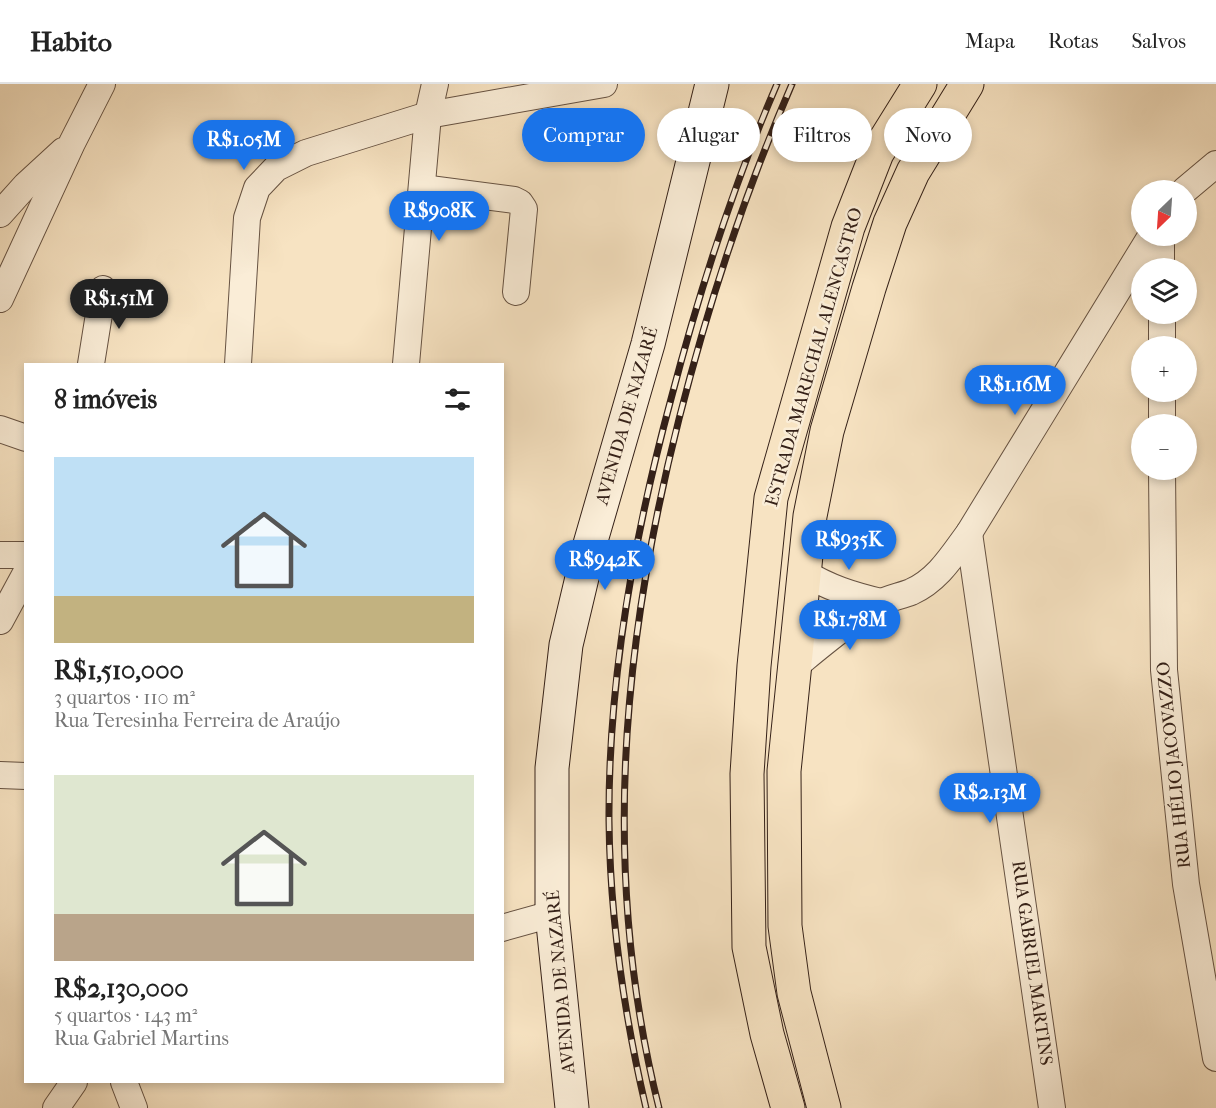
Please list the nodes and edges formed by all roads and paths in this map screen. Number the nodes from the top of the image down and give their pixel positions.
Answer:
1 (102, 84) edge
2 (435, 84) edge
3 (604, 84) edge
4 (712, 84) edge
5 (920, 84) edge
6 (967, 84) edge
7 (428, 115) junction
8 (72, 143) junction
9 (1216, 164) edge
10 (1197, 180) edge
11 (422, 188) junction
12 (0, 214) edge
13 (1145, 246) edge
14 (103, 289) dead end
15 (516, 292) dead end
16 (0, 299) edge
17 (91, 363) edge
18 (238, 363) edge
19 (406, 363) edge
20 (0, 429) edge
21 (24, 437) edge
22 (1162, 480) edge
23 (969, 533) junction
24 (0, 555) edge
25 (24, 555) edge
26 (803, 572) junction
27 (24, 577) edge
28 (881, 602) junction
29 (0, 621) edge
30 (755, 654) junction
31 (795, 658) junction
32 (0, 776) edge
33 (24, 776) edge
34 (552, 914) junction
35 (504, 927) edge
36 (1216, 1058) edge
37 (73, 1083) edge
38 (124, 1083) edge
39 (56, 1108) edge
40 (134, 1108) edge
41 (572, 1108) edge
42 (788, 1108) edge
43 (824, 1108) edge
44 (1052, 1108) edge

1 - 8 street
2 - 7 street
3 - 7 street
4 - 34 main road, AVENIDA DE NAZARÉ
5 - 30 main road, ESTRADA MARECHAL ALENCASTRO
6 - 26 main road, ESTRADA MARECHAL ALENCASTRO
7 - 11 street
7 - 18 street
8 - 12 street
8 - 16 street
9 - 10 street
11 - 15 street
11 - 19 street
13 - 23 street
14 - 17 street
20 - 21 street
22 - 36 street, RUA HÉLIO JACOVAZZO
23 - 28 street
23 - 44 street, RUA GABRIEL MARTINS
24 - 25 street
26 - 28 street
26 - 31 main road, ESTRADA MARECHAL ALENCASTRO
27 - 29 street
28 - 31 street
30 - 31 main road
30 - 42 main road, ESTRADA MARECHAL ALENCASTRO
31 - 43 main road, ESTRADA MARECHAL ALENCASTRO
32 - 33 street
34 - 35 street
34 - 41 main road, AVENIDA DE NAZARÉ
37 - 39 street
38 - 40 street

